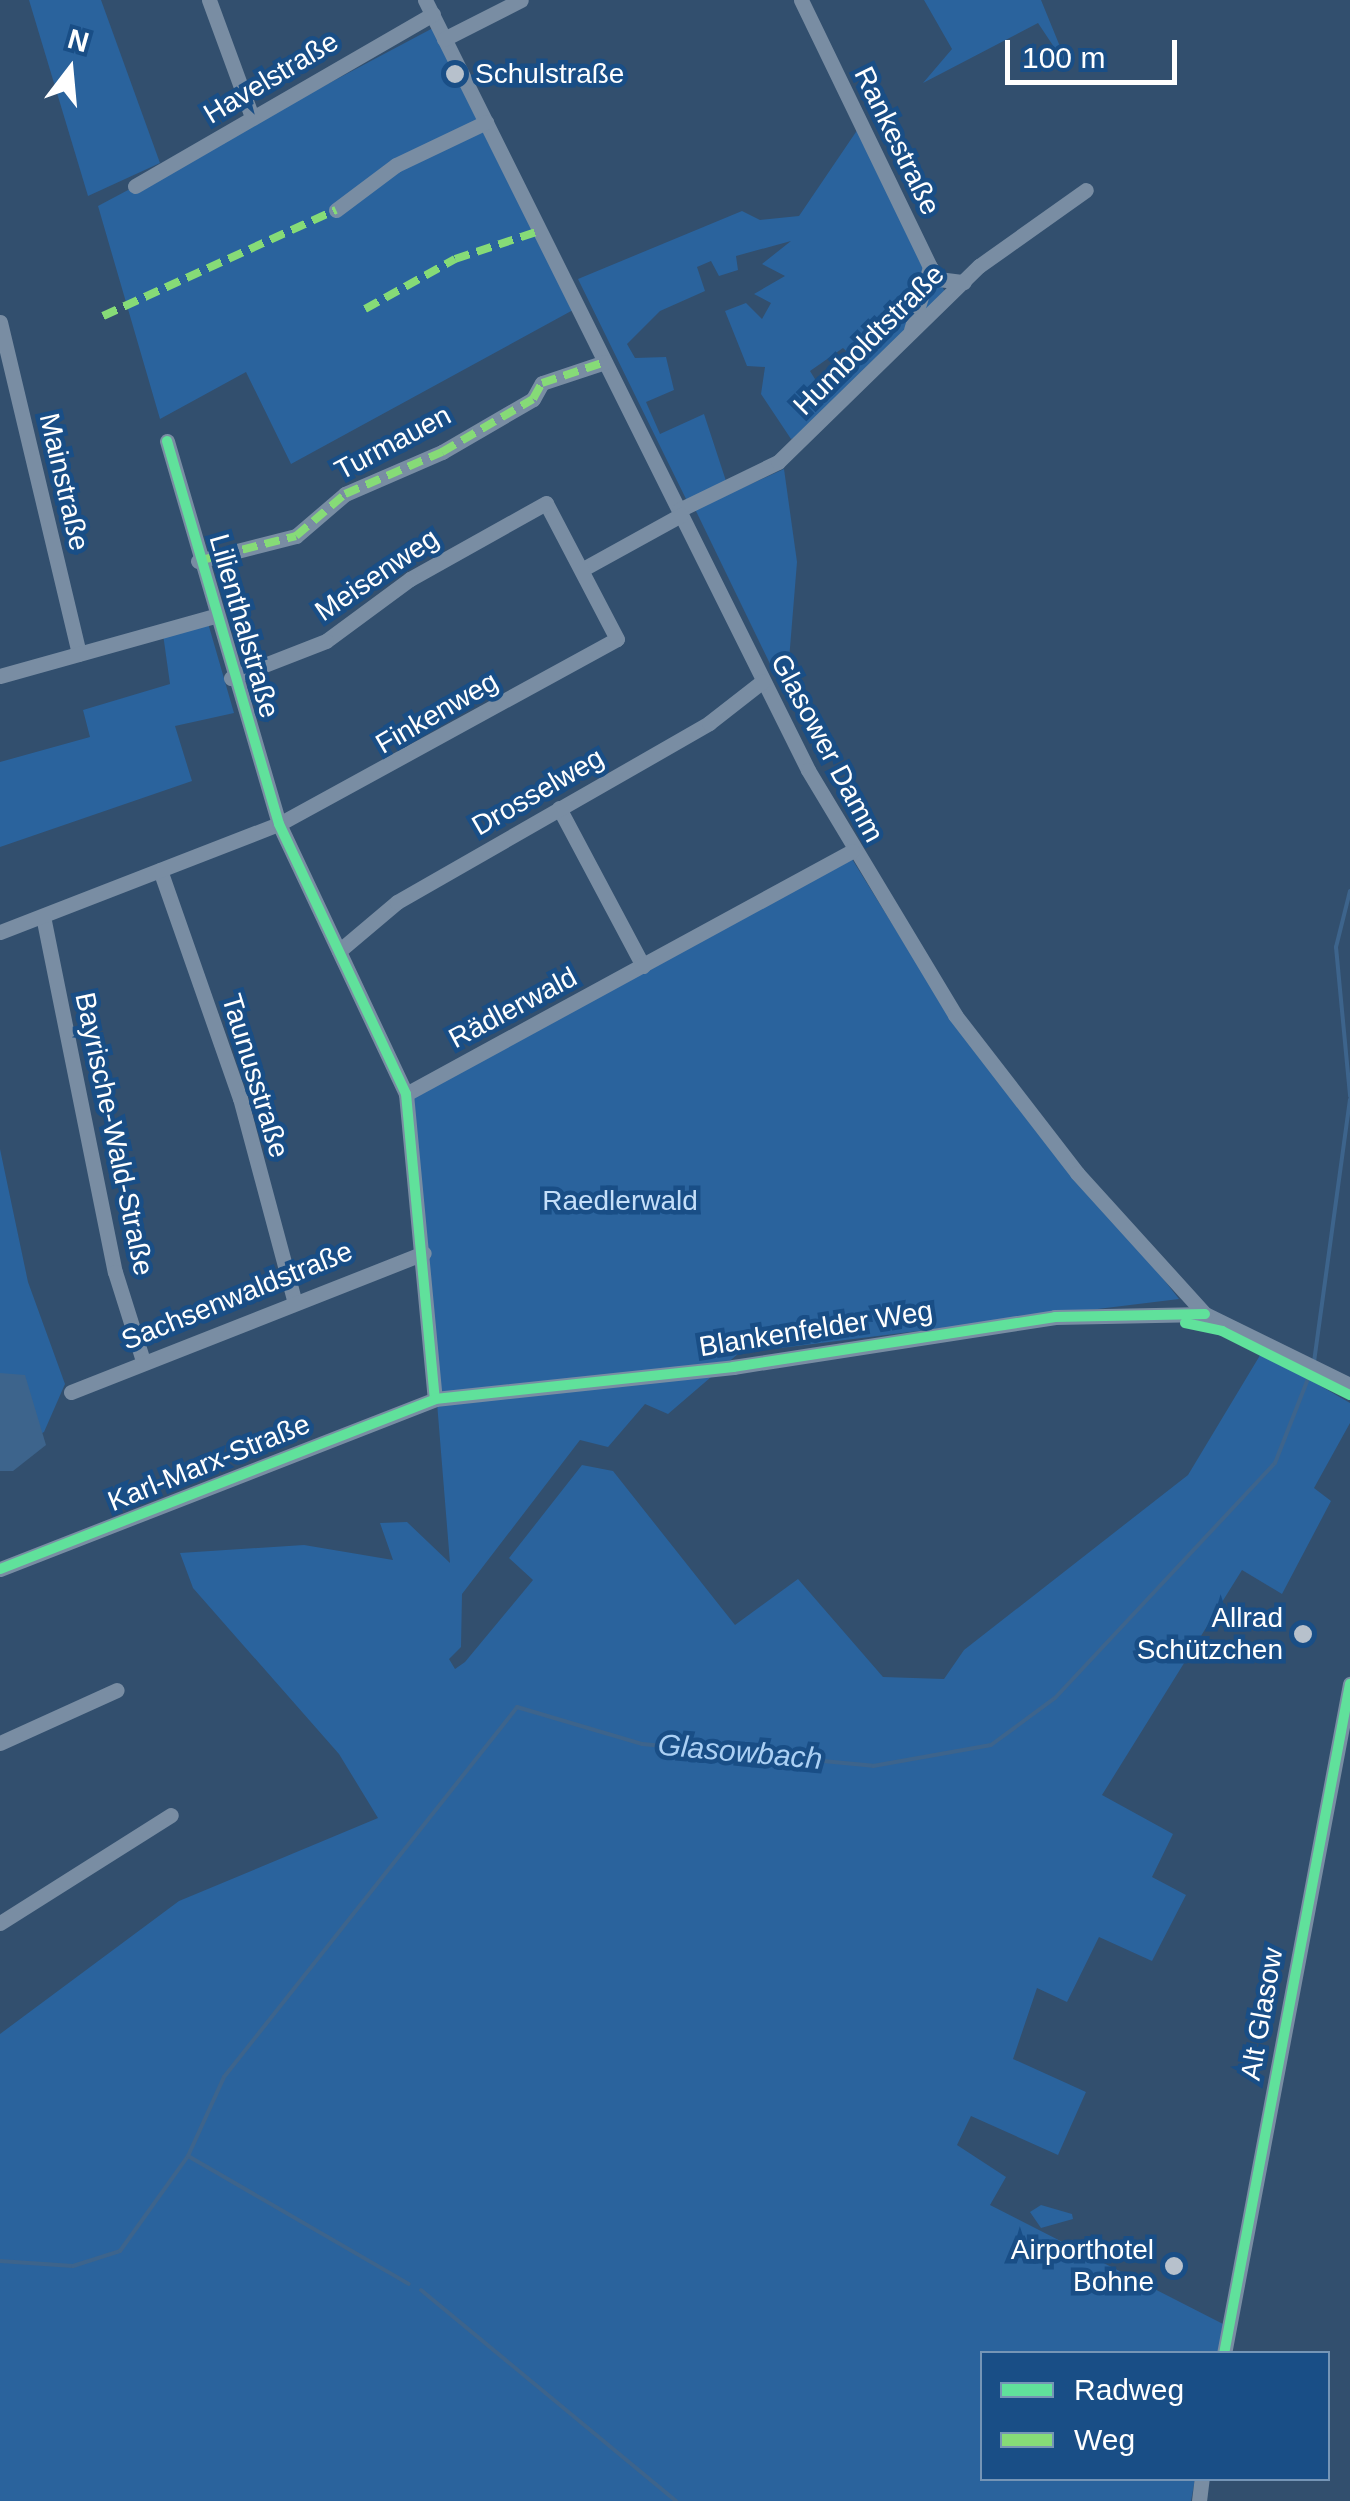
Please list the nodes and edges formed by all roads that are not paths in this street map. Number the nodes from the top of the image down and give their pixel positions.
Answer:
1 (209, 0) edge
2 (522, 0) edge
3 (801, 0) edge
4 (429, 7) edge
5 (444, 38) junction
6 (252, 116) junction
7 (486, 122) junction
8 (135, 186) dead end
9 (1086, 190) dead end
10 (336, 210) dead end
11 (930, 267) junction
12 (964, 282) junction
13 (0, 322) edge
14 (906, 342) junction
15 (604, 362) junction
16 (167, 441) dead end
17 (680, 513) junction
18 (198, 561) junction
19 (583, 569) junction
20 (212, 617) junction
21 (79, 654) junction
22 (0, 676) edge
23 (231, 678) junction
24 (764, 680) junction
25 (560, 808) junction
26 (279, 824) junction
27 (852, 851) junction
28 (160, 870) junction
29 (43, 916) junction
30 (0, 932) edge
31 (340, 950) junction
32 (643, 966) junction
33 (406, 1094) junction
34 (424, 1252) junction
35 (294, 1300) junction
36 (1205, 1314) junction
37 (143, 1361) junction
38 (1350, 1384) edge
39 (71, 1392) dead end
40 (435, 1398) junction
41 (0, 1569) edge
42 (1350, 1684) edge
43 (117, 1690) dead end
44 (0, 1743) edge
45 (171, 1815) dead end
46 (2, 1918) edge
47 (1225, 2351) edge

1 - 6 street
2 - 5 street
3 - 11 street, Rankestraße
4 - 5 street, Glasower Damm
4 - 6 street, Havelstraße
5 - 7 street, Glasower Damm
6 - 8 street, Havelstraße
7 - 10 street
7 - 15 street, Glasower Damm
9 - 12 street, Humboldtstraße
11 - 12 street
11 - 14 street
12 - 14 street, Humboldtstraße
13 - 21 street, Mainstraße
14 - 17 street, Humboldtstraße
15 - 17 street, Glasower Damm
15 - 18 street, Turmauen
16 - 18 street, Lilienthalstraße
17 - 19 street, Humboldtstraße
17 - 24 street, Glasower Damm
18 - 20 street, Lilienthalstraße
19 - 23 street, Meisenweg
19 - 26 street, Finkenweg
20 - 21 street
20 - 23 street, Lilienthalstraße
21 - 22 street
23 - 26 street, Lilienthalstraße
24 - 25 street, Drosselweg
24 - 27 street, Glasower Damm
25 - 31 street, Drosselweg
25 - 32 street
26 - 28 street, Finkenweg
26 - 31 street, Lilienthalstraße
27 - 32 street, Rädlerwald
27 - 36 street, Glasower Damm
28 - 29 street, Finkenweg
28 - 35 street, Taunusstraße
29 - 30 street, Finkenweg
29 - 37 street, Bayrische-Wald-Straße
31 - 33 street, Lilienthalstraße
32 - 33 street, Rädlerwald
33 - 34 street, Lilienthalstraße
34 - 35 street, Sachsenwaldstraße
34 - 40 street, Lilienthalstraße
35 - 37 street, Sachsenwaldstraße
36 - 38 street, Glasower Damm
36 - 40 street, Blankenfelder Weg
37 - 39 street, Sachsenwaldstraße
40 - 41 street, Karl-Marx-Straße
42 - 47 street, Alt Glasow
43 - 44 street
45 - 46 street

